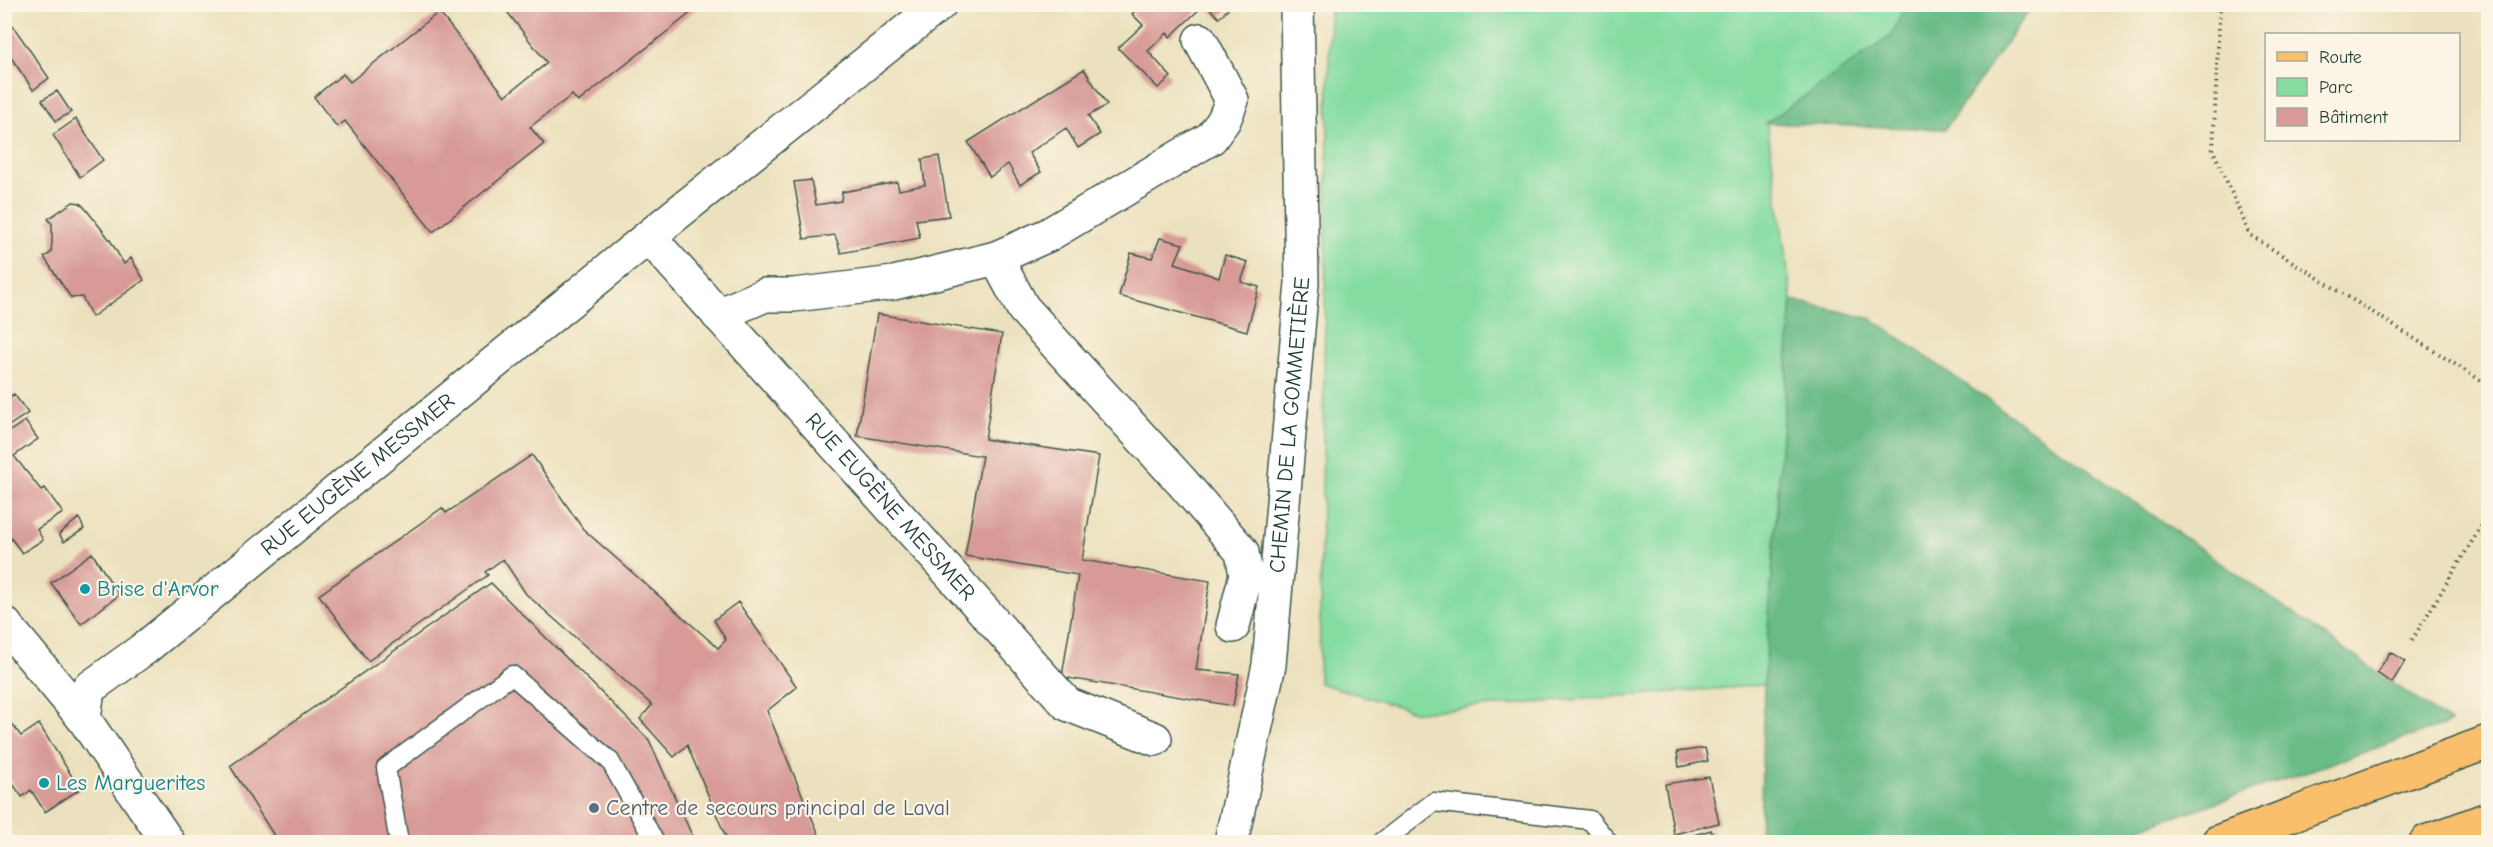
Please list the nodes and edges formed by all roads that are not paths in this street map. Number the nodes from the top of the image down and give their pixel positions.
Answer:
1 (940, 4) edge
2 (1297, 4) edge
3 (1200, 40) dead end
4 (649, 237) junction
5 (996, 258) junction
6 (718, 315) junction
7 (4, 623) edge
8 (1233, 626) dead end
9 (84, 719) junction
10 (1155, 739) dead end
11 (2488, 742) edge
12 (2488, 819) edge
13 (168, 843) edge
14 (399, 843) edge
15 (655, 843) edge
16 (1230, 843) edge
17 (1382, 843) edge
18 (1608, 843) edge
19 (2218, 843) edge
20 (2426, 843) edge

1 - 4 street, RUE EUGÈNE MESSMER
2 - 16 street, CHEMIN DE LA GOMMETIÈRE
3 - 5 street
4 - 6 street, RUE EUGÈNE MESSMER
4 - 9 street, RUE EUGÈNE MESSMER
5 - 6 street
5 - 8 street
6 - 10 street, RUE EUGÈNE MESSMER
7 - 9 street
9 - 13 street
11 - 19 main road
12 - 20 main road
14 - 15 lane
17 - 18 lane

